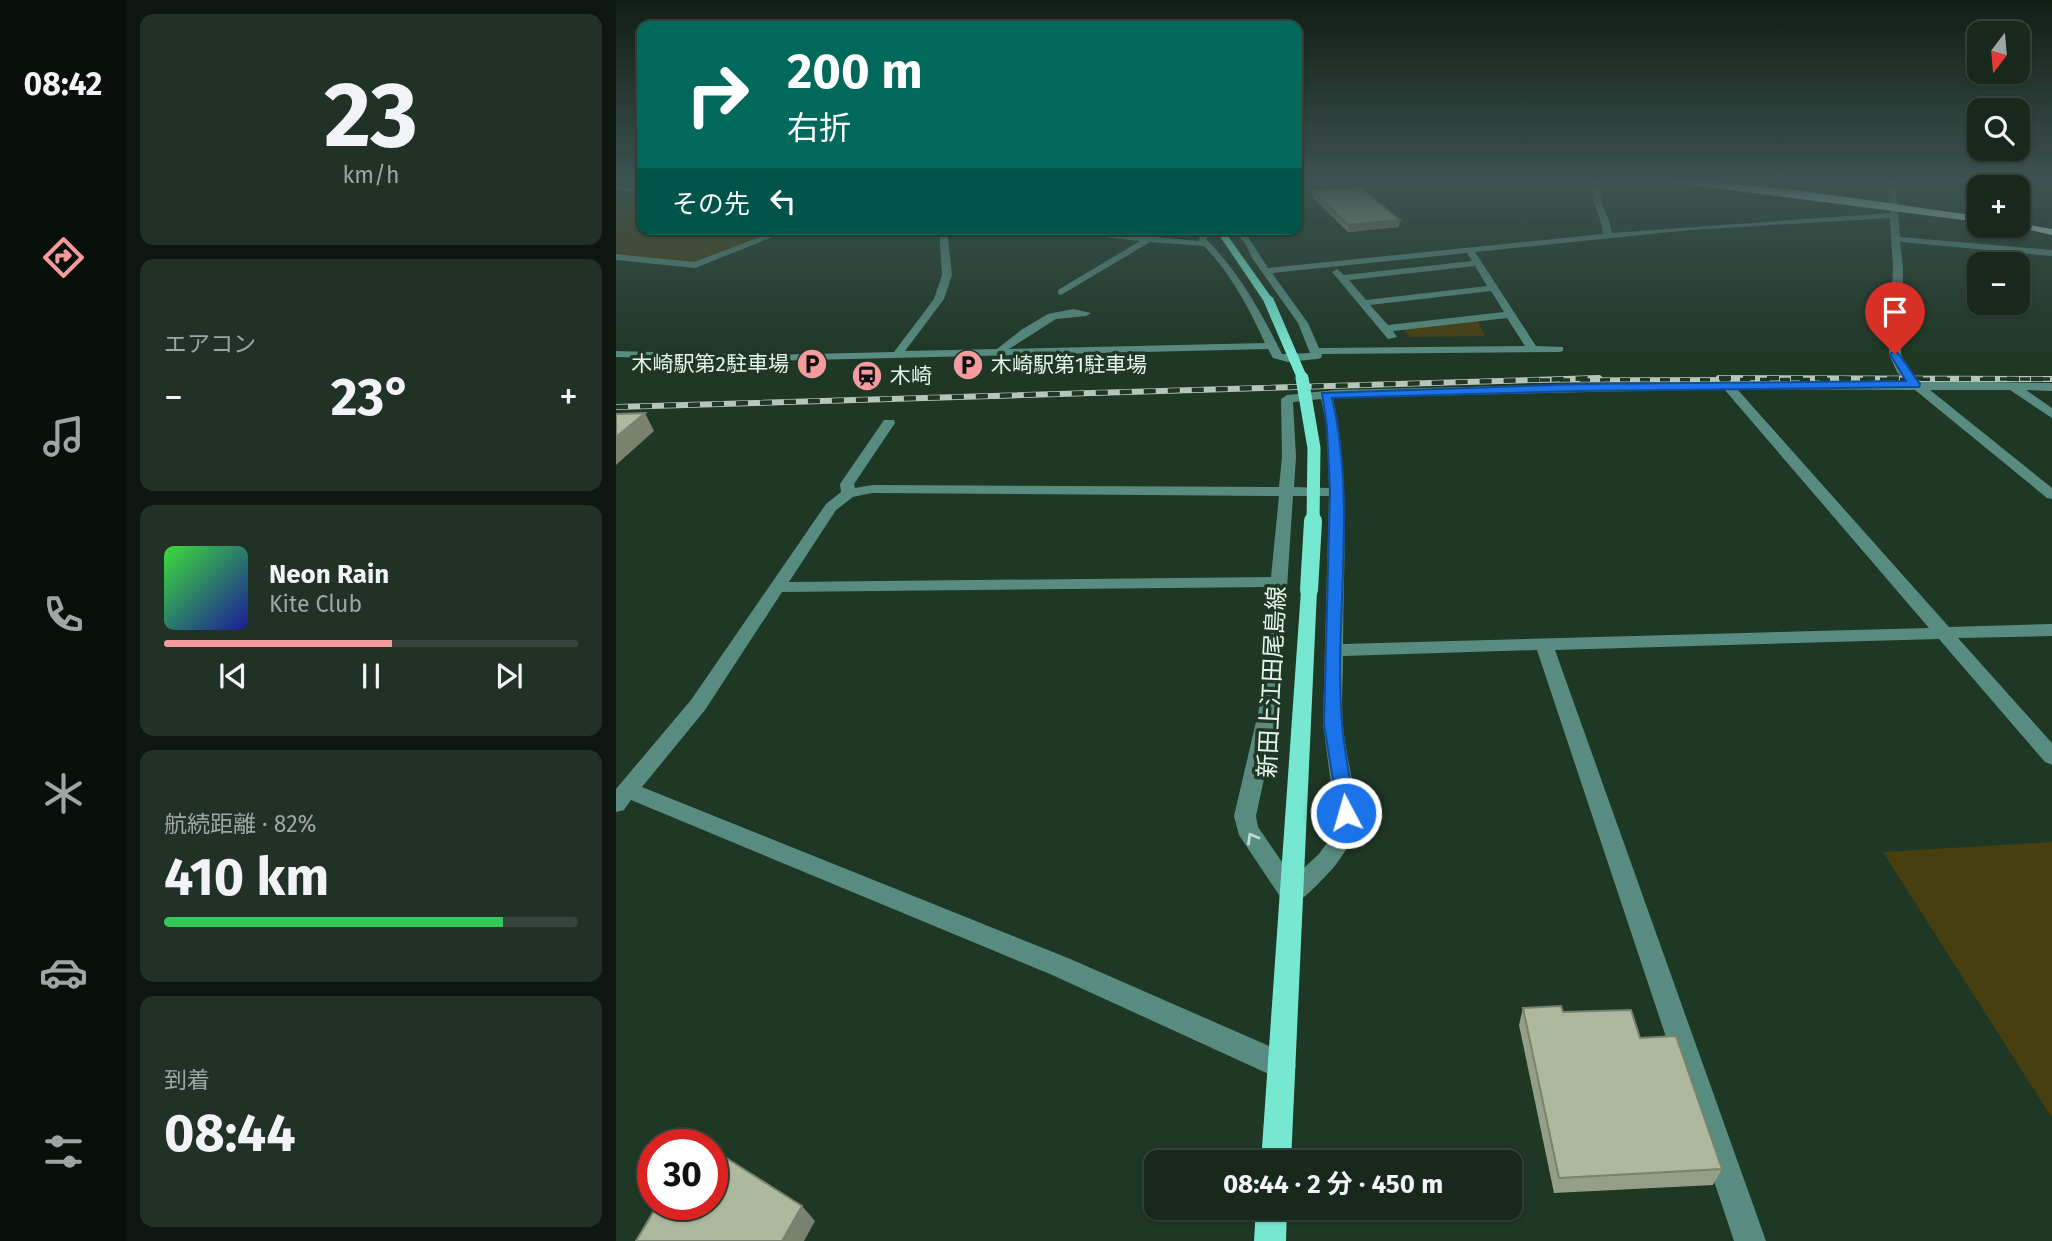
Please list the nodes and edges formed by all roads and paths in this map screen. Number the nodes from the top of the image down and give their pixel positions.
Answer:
1 (763, 239) edge
2 (944, 239) edge
3 (1127, 239) edge
4 (1204, 239) edge
5 (1226, 239) edge
6 (1245, 239) edge
7 (1589, 239) edge
8 (1896, 239) joint
9 (1146, 241) junction
10 (1206, 244) junction
11 (1469, 251) junction
12 (2052, 253) edge
13 (616, 257) edge
14 (1478, 263) junction
15 (1330, 265) junction
16 (1266, 271) junction
17 (1342, 278) junction
18 (1493, 288) junction
19 (1061, 292) dead end
20 (1363, 303) junction
21 (1086, 313) dead end
22 (1511, 314) junction
23 (1385, 329) junction
24 (1272, 346) junction
25 (1534, 349) junction
26 (1559, 349) dead end
27 (1315, 351) junction
28 (1402, 352) junction
29 (1000, 353) junction
30 (616, 354) edge
31 (896, 356) junction
32 (1915, 384) junction
33 (1727, 385) junction
34 (2011, 386) junction
35 (2052, 387) edge
36 (1326, 395) junction
37 (2052, 414) edge
38 (889, 423) dead end
39 (1286, 491) junction
40 (1336, 492) junction
41 (848, 493) junction
42 (2052, 495) edge
43 (1279, 582) junction
44 (779, 587) junction
45 (2052, 631) edge
46 (1944, 635) junction
47 (1544, 645) junction
48 (1334, 650) junction
49 (2052, 757) edge
50 (622, 797) edge
51 (1291, 894) junction
52 (1282, 1066) junction
53 (1277, 1150) edge
54 (1271, 1220) edge
55 (1270, 1241) edge
56 (1750, 1241) edge

1 - 13 street
2 - 31 street
3 - 9 street
4 - 10 street
5 - 51 main road, 新田上江田尾島線, bridge
6 - 16 street
7 - 11 street
8 - 12 street
8 - 32 street
9 - 10 street
9 - 19 street
10 - 24 street
11 - 14 street
11 - 15 street
14 - 17 street
14 - 18 street
15 - 16 street
15 - 17 street
16 - 27 street
17 - 20 street
18 - 20 street
18 - 22 street
20 - 23 street
21 - 29 street
22 - 23 street
22 - 25 street
23 - 28 street
24 - 27 street
24 - 29 street
25 - 26 street
25 - 28 street
27 - 28 street
29 - 31 street
30 - 31 street
32 - 33 street
32 - 34 street
32 - 42 street
33 - 36 street
33 - 46 street
34 - 35 street
34 - 37 street
36 - 39 street
36 - 40 street
38 - 41 street
39 - 40 street
39 - 41 street
39 - 43 street
40 - 48 street
41 - 44 street
43 - 44 street
51 -> 43 street
44 - 50 street
45 - 46 street
46 - 47 street
46 - 49 street
47 - 48 street
47 - 56 street
48 - 51 street
50 - 52 street
51 - 52 main road, 新田上江田尾島線
52 - 53 main road, 新田上江田尾島線
54 - 55 main road

